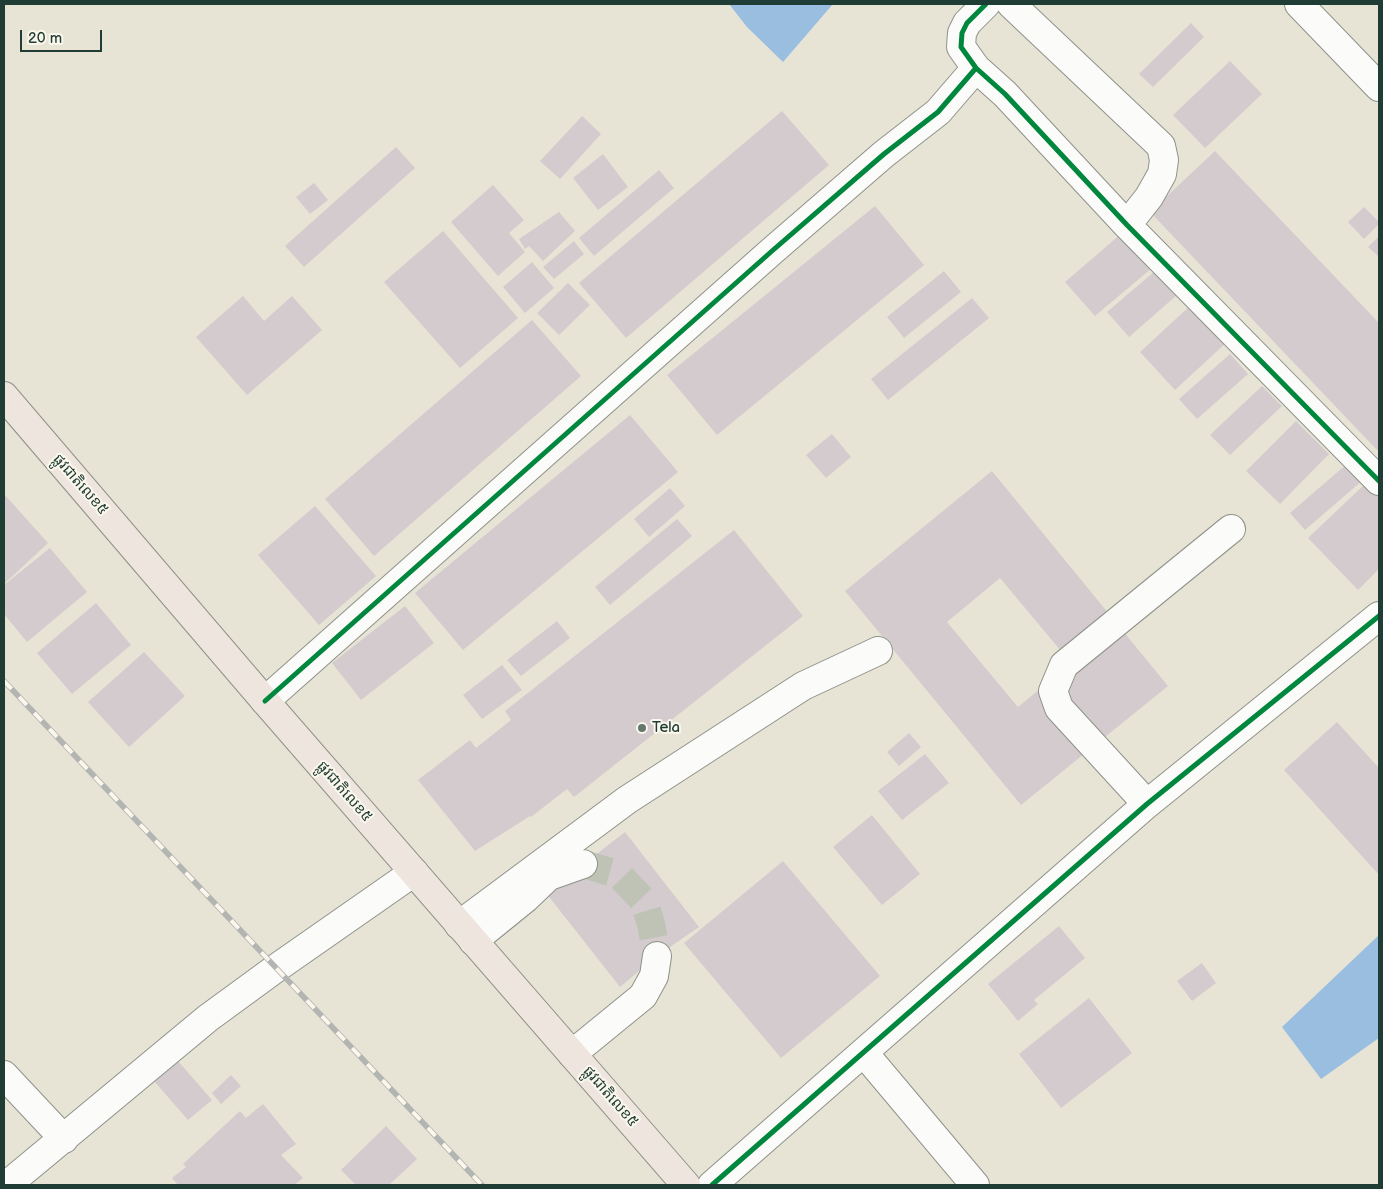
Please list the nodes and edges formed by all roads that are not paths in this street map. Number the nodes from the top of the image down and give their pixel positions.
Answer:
1 (986, 4) edge
2 (1011, 4) edge
3 (1299, 4) edge
4 (976, 68) junction
5 (1379, 87) edge
6 (1127, 225) junction
7 (4, 396) edge
8 (1379, 481) edge
9 (1231, 529) dead end
10 (1379, 616) edge
11 (878, 651) dead end
12 (265, 701) junction
13 (1147, 804) junction
14 (583, 864) tunnel mouth
15 (414, 872) junction
16 (466, 933) junction
17 (657, 956) tunnel mouth
18 (864, 1053) junction
19 (572, 1054) junction
20 (4, 1075) edge
21 (64, 1139) junction
22 (7, 1185) edge
23 (686, 1185) edge
24 (712, 1185) edge
25 (975, 1185) edge

1 - 4 street
2 - 6 street
3 - 5 street
4 - 6 street
4 - 12 street
6 - 8 street
7 - 12 highway, ផ្លូវជាតិលេខ៥
9 - 13 street
10 - 13 street
11 - 16 street
12 - 15 highway, ផ្លូវជាតិលេខ៥
13 - 18 street
14 - 16 street
15 - 16 highway, ផ្លូវជាតិលេខ៥
15 - 21 street
16 - 19 highway, ផ្លូវជាតិលេខ៥
17 - 19 street
18 - 24 street
18 - 25 street
19 - 23 highway, ផ្លូវជាតិលេខ៥
20 - 21 street
21 - 22 street

